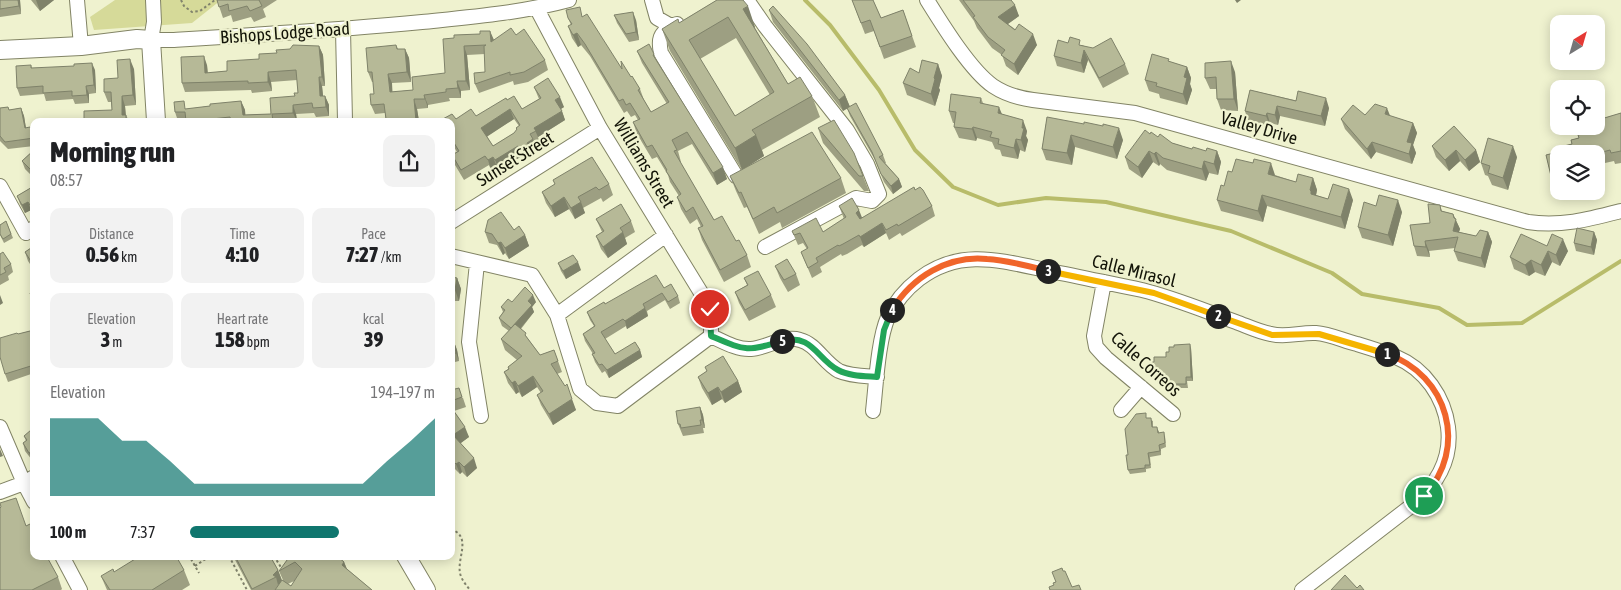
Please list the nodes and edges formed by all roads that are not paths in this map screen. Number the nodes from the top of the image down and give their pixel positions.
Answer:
1 (77, 0) edge
2 (153, 0) edge
3 (569, 0) edge
4 (652, 0) edge
5 (748, 0) edge
6 (927, 0) edge
7 (537, 9) junction
8 (692, 21) edge
9 (671, 26) junction
10 (343, 30) junction
11 (151, 40) junction
12 (81, 46) junction
13 (0, 50) edge
14 (156, 118) edge
15 (345, 118) edge
16 (600, 128) junction
17 (736, 176) edge
18 (0, 186) edge
19 (1621, 211) edge
20 (455, 219) edge
21 (30, 231) edge
22 (666, 235) junction
23 (765, 247) dead end
24 (455, 257) edge
25 (477, 263) junction
26 (1104, 282) junction
27 (557, 315) junction
28 (711, 336) junction
29 (877, 377) junction
30 (1141, 387) junction
31 (1121, 410) dead end
32 (873, 411) dead end
33 (1173, 414) dead end
34 (481, 416) dead end
35 (0, 428) edge
36 (29, 480) edge
37 (0, 492) edge
38 (64, 560) edge
39 (408, 560) edge
40 (80, 590) edge
41 (426, 590) edge
42 (1302, 590) edge

1 - 12 street
2 - 11 street
3 - 7 street, Bishops Lodge Road
4 - 9 street
5 - 23 street
6 - 19 street, Valley Drive
7 - 10 street, Bishops Lodge Road
7 - 16 street, Williams Street
8 - 9 street
9 - 17 street
10 - 11 street, Bishops Lodge Road
10 - 15 street
11 - 12 main road, Bishops Lodge Road
11 - 14 main road
12 - 13 main road, Bishops Lodge Road
16 - 20 street, Sunset Street
16 - 22 street, Williams Street
18 - 21 street
22 - 27 street
22 - 28 street, Williams Street
24 - 25 street
25 - 27 street
25 - 34 street
26 - 29 street, Calle Mirasol
26 - 30 street, Calle Correos
26 - 42 street, Calle Mirasol
27 - 28 street
28 - 29 street
29 - 32 street, Calle Mirasol
30 - 31 street
30 - 33 street, Calle Correos
35 - 36 street
36 - 37 street
38 - 40 street
39 - 41 main road

